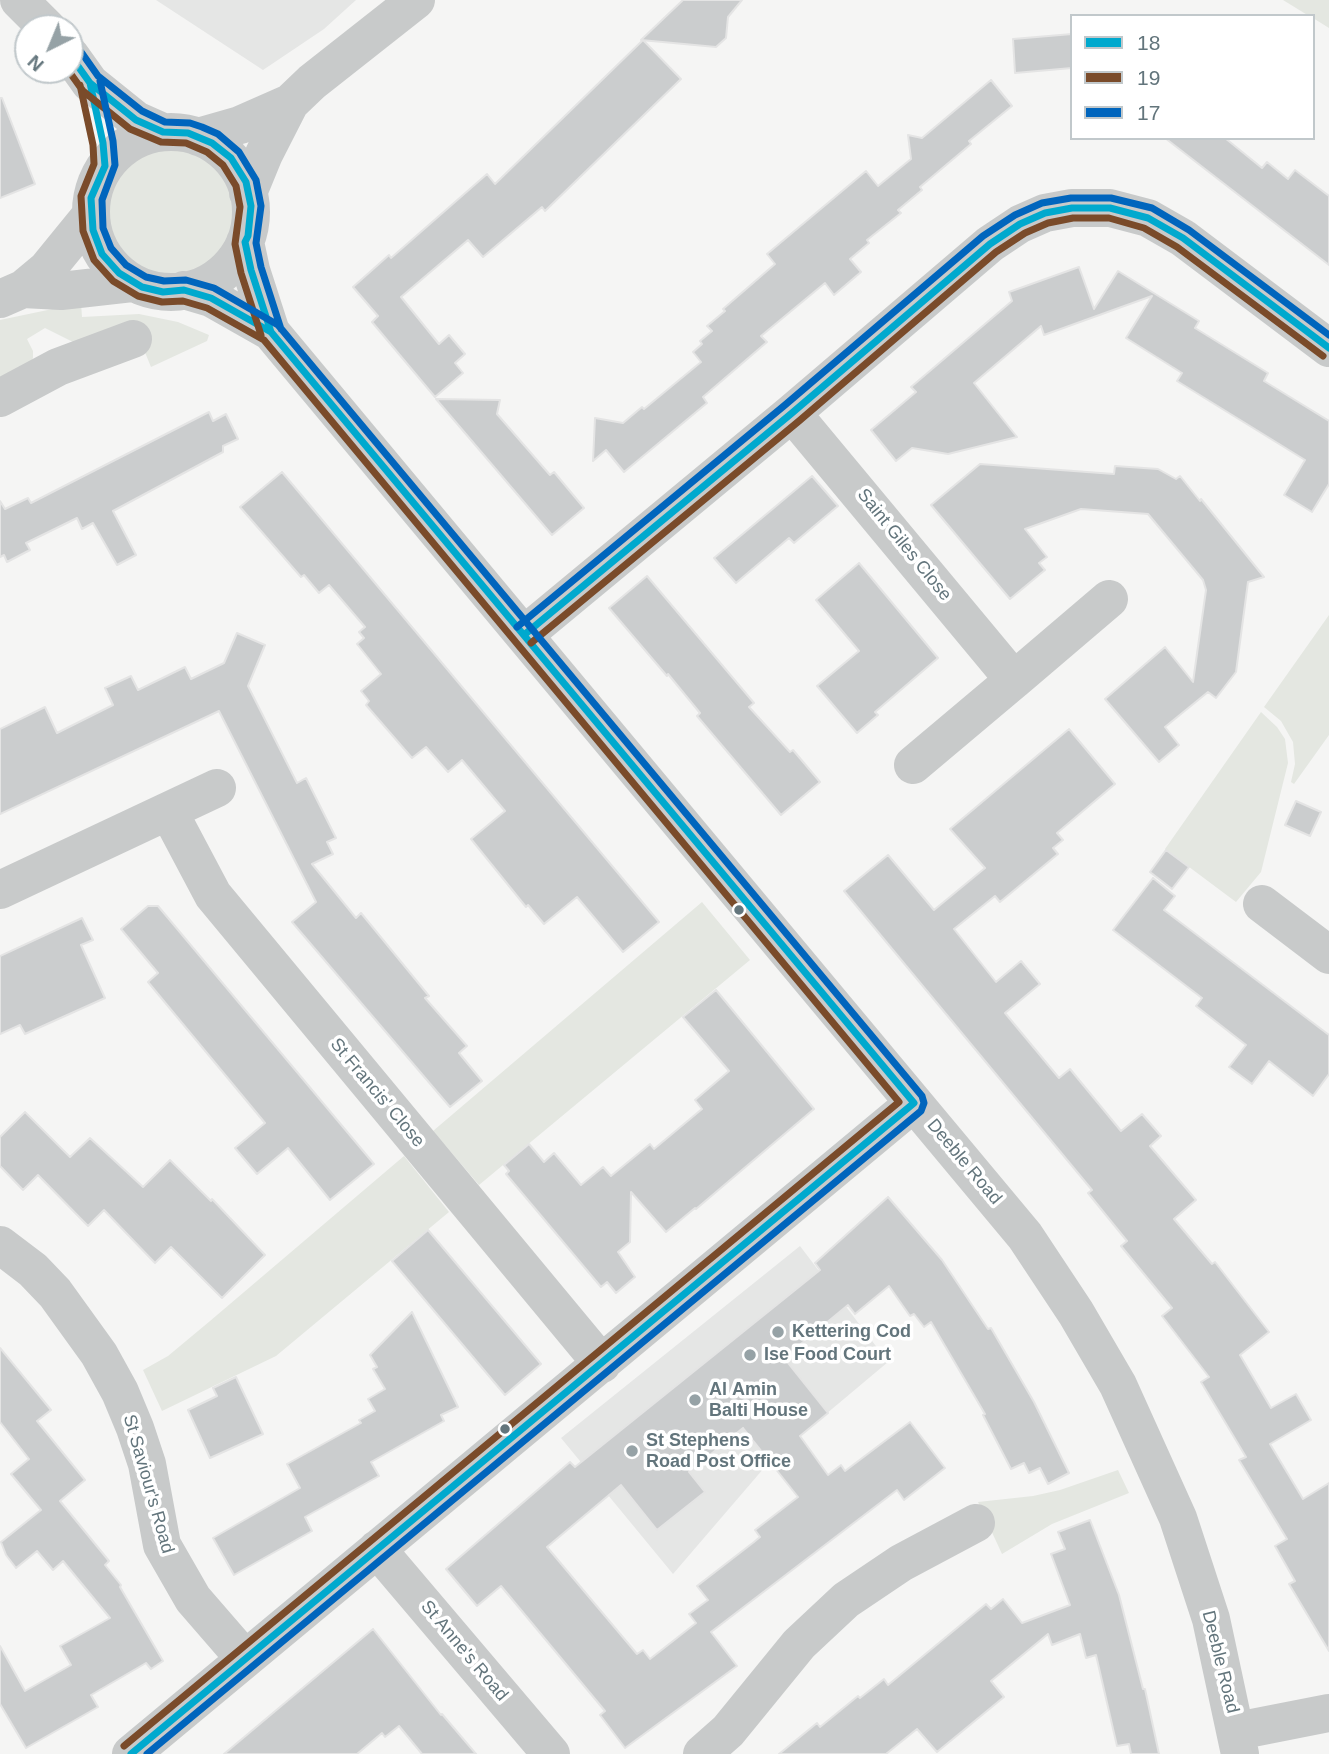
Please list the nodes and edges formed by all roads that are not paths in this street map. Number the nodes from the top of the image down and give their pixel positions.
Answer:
1 (19, 0) edge
2 (416, 0) edge
3 (33, 14) edge
4 (84, 73) edge
5 (84, 82) edge
6 (290, 103) junction
7 (180, 135) junction
8 (106, 166) junction
9 (248, 193) junction
10 (91, 215) junction
11 (245, 242) junction
12 (132, 282) junction
13 (184, 290) junction
14 (11, 294) edge
15 (271, 332) junction
16 (133, 339) dead end
17 (1329, 348) edge
18 (0, 398) edge
19 (792, 413) junction
20 (1109, 599) dead end
21 (524, 635) junction
22 (1014, 680) junction
23 (913, 765) dead end
24 (217, 788) dead end
25 (169, 812) junction
26 (0, 890) edge
27 (1262, 904) dead end
28 (1329, 955) edge
29 (914, 1103) junction
30 (0, 1245) edge
31 (602, 1364) junction
32 (976, 1523) dead end
33 (377, 1549) junction
34 (245, 1659) junction
35 (1329, 1713) edge
36 (1239, 1742) edge
37 (133, 1753) edge
38 (551, 1754) edge
39 (702, 1754) edge

1 - 3 street
2 - 6 street
4 - 7 street
5 - 8 street
6 - 7 street
6 - 9 street
7 - 8 street
7 - 9 street
8 - 10 street
9 - 11 street
10 - 12 street
10 - 14 street
11 - 13 street
11 - 15 street, Deeble Road
12 - 13 street
12 - 14 street
13 - 15 street, Deeble Road
15 - 21 street, Deeble Road
16 - 18 street
17 - 19 street
19 - 21 street
19 - 22 street, Saint Giles Close
20 - 22 street
21 - 29 street, Deeble Road
22 - 23 street
24 - 25 street
25 - 26 street
25 - 31 street, St Francis' Close
27 - 28 street
29 - 31 street
29 - 36 street, Deeble Road
30 - 34 street, St Saviour's Road
31 - 33 street
32 - 39 street
33 - 34 street
33 - 38 street, St Anne's Road
34 - 37 street
35 - 36 street

